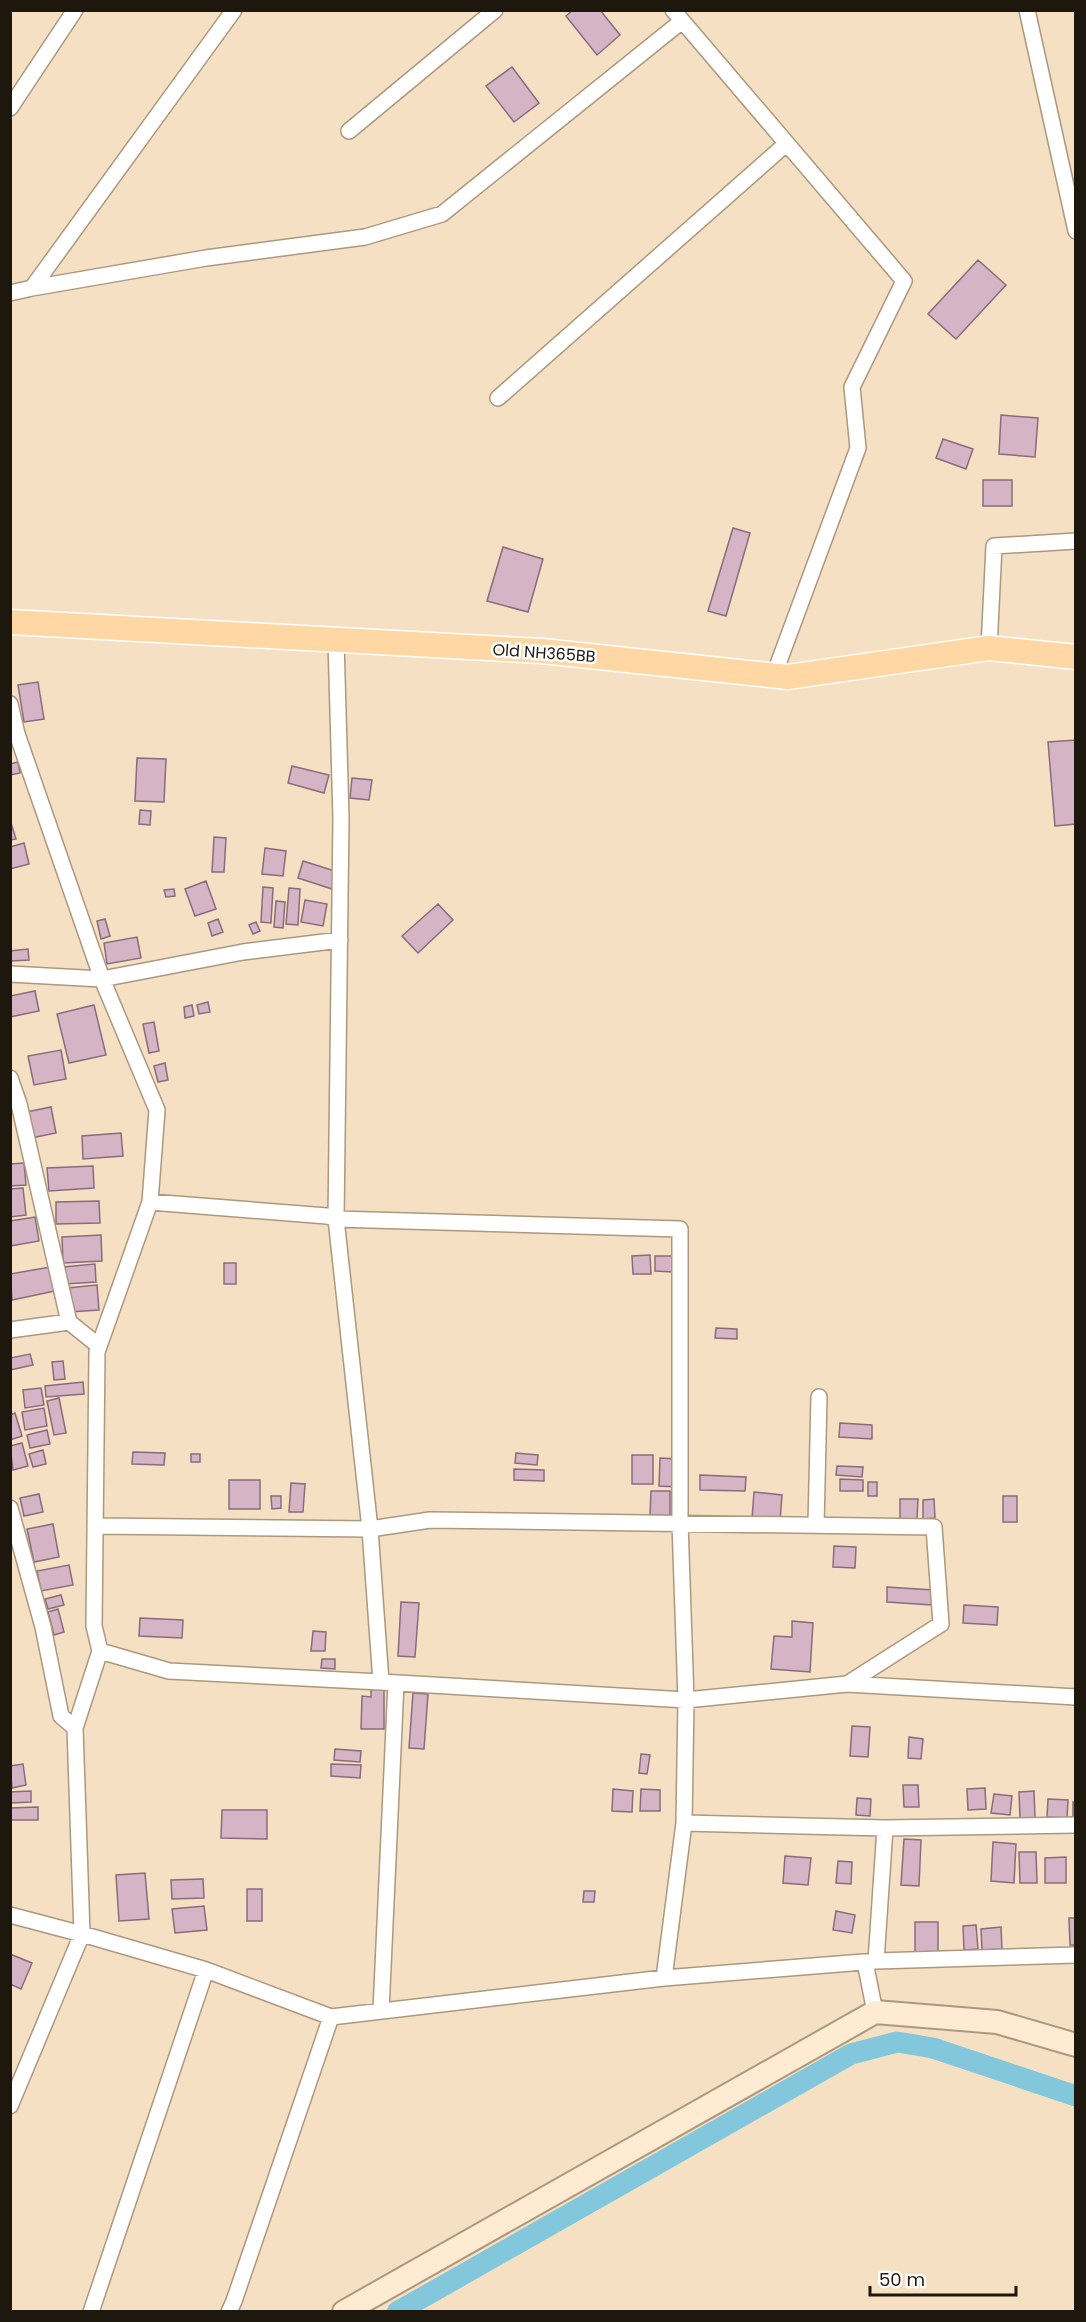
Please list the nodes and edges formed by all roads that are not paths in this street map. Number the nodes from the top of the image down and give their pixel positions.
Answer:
1 (75, 10) edge
2 (234, 10) edge
3 (495, 10) edge
4 (1027, 10) edge
5 (677, 16) edge
6 (10, 108) edge
7 (349, 131) dead end
8 (786, 144) junction
9 (1076, 231) edge
10 (32, 288) junction
11 (10, 293) edge
12 (498, 398) dead end
13 (1076, 541) edge
14 (10, 622) edge
15 (336, 641) junction
16 (989, 648) junction
17 (1076, 657) edge
18 (774, 675) junction
19 (10, 704) edge
20 (340, 940) junction
21 (10, 975) edge
22 (102, 979) junction
23 (10, 1078) edge
24 (150, 1202) junction
25 (336, 1219) junction
26 (69, 1322) junction
27 (10, 1330) edge
28 (99, 1346) junction
29 (819, 1397) dead end
30 (10, 1508) edge
31 (680, 1523) junction
32 (816, 1525) junction
33 (96, 1526) junction
34 (370, 1529) junction
35 (100, 1651) junction
36 (388, 1682) junction
37 (847, 1684) junction
38 (1076, 1697) edge
39 (686, 1700) junction
40 (75, 1728) junction
41 (684, 1823) junction
42 (1076, 1825) edge
43 (885, 1828) junction
44 (10, 1915) edge
45 (82, 1934) junction
46 (1076, 1955) edge
47 (871, 1961) junction
48 (206, 1970) junction
49 (664, 1978) junction
50 (381, 2011) junction
51 (874, 2012) junction
52 (331, 2016) junction
53 (1076, 2045) edge
54 (10, 2106) edge
55 (92, 2312) edge
56 (228, 2312) edge
57 (344, 2312) edge

1 - 6 street
2 - 10 street
3 - 7 street
4 - 9 street
5 - 8 street
5 - 10 street
8 - 12 street
8 - 18 street
10 - 11 street
13 - 16 street
14 - 15 main road, Old NH365BB
15 - 18 main road, Old NH365BB
15 - 20 street
16 - 17 main road, Old NH365BB
16 - 18 main road, Old NH365BB
19 - 22 street
20 - 22 street
20 - 25 street
21 - 22 street
22 - 24 street
23 - 26 street
24 - 25 street
24 - 28 street
25 - 31 street
25 - 34 street
26 - 27 street
26 - 28 street
28 - 33 street
29 - 32 street
30 - 40 street
31 - 32 street
31 - 34 street
31 - 39 street
32 - 37 street
33 - 34 street
33 - 35 street
34 - 36 street
35 - 36 street
35 - 40 street
36 - 39 street
36 - 50 street
37 - 38 street
37 - 39 street
39 - 41 street
40 - 45 street
41 - 43 street
41 - 49 street
42 - 43 street
43 - 47 street
44 - 45 street
45 - 48 street
45 - 54 street
46 - 47 street
47 - 49 street
47 - 51 street
48 - 52 street
48 - 55 street
49 - 50 street
50 - 52 street
51 - 53 street
51 - 57 street
52 - 56 street

